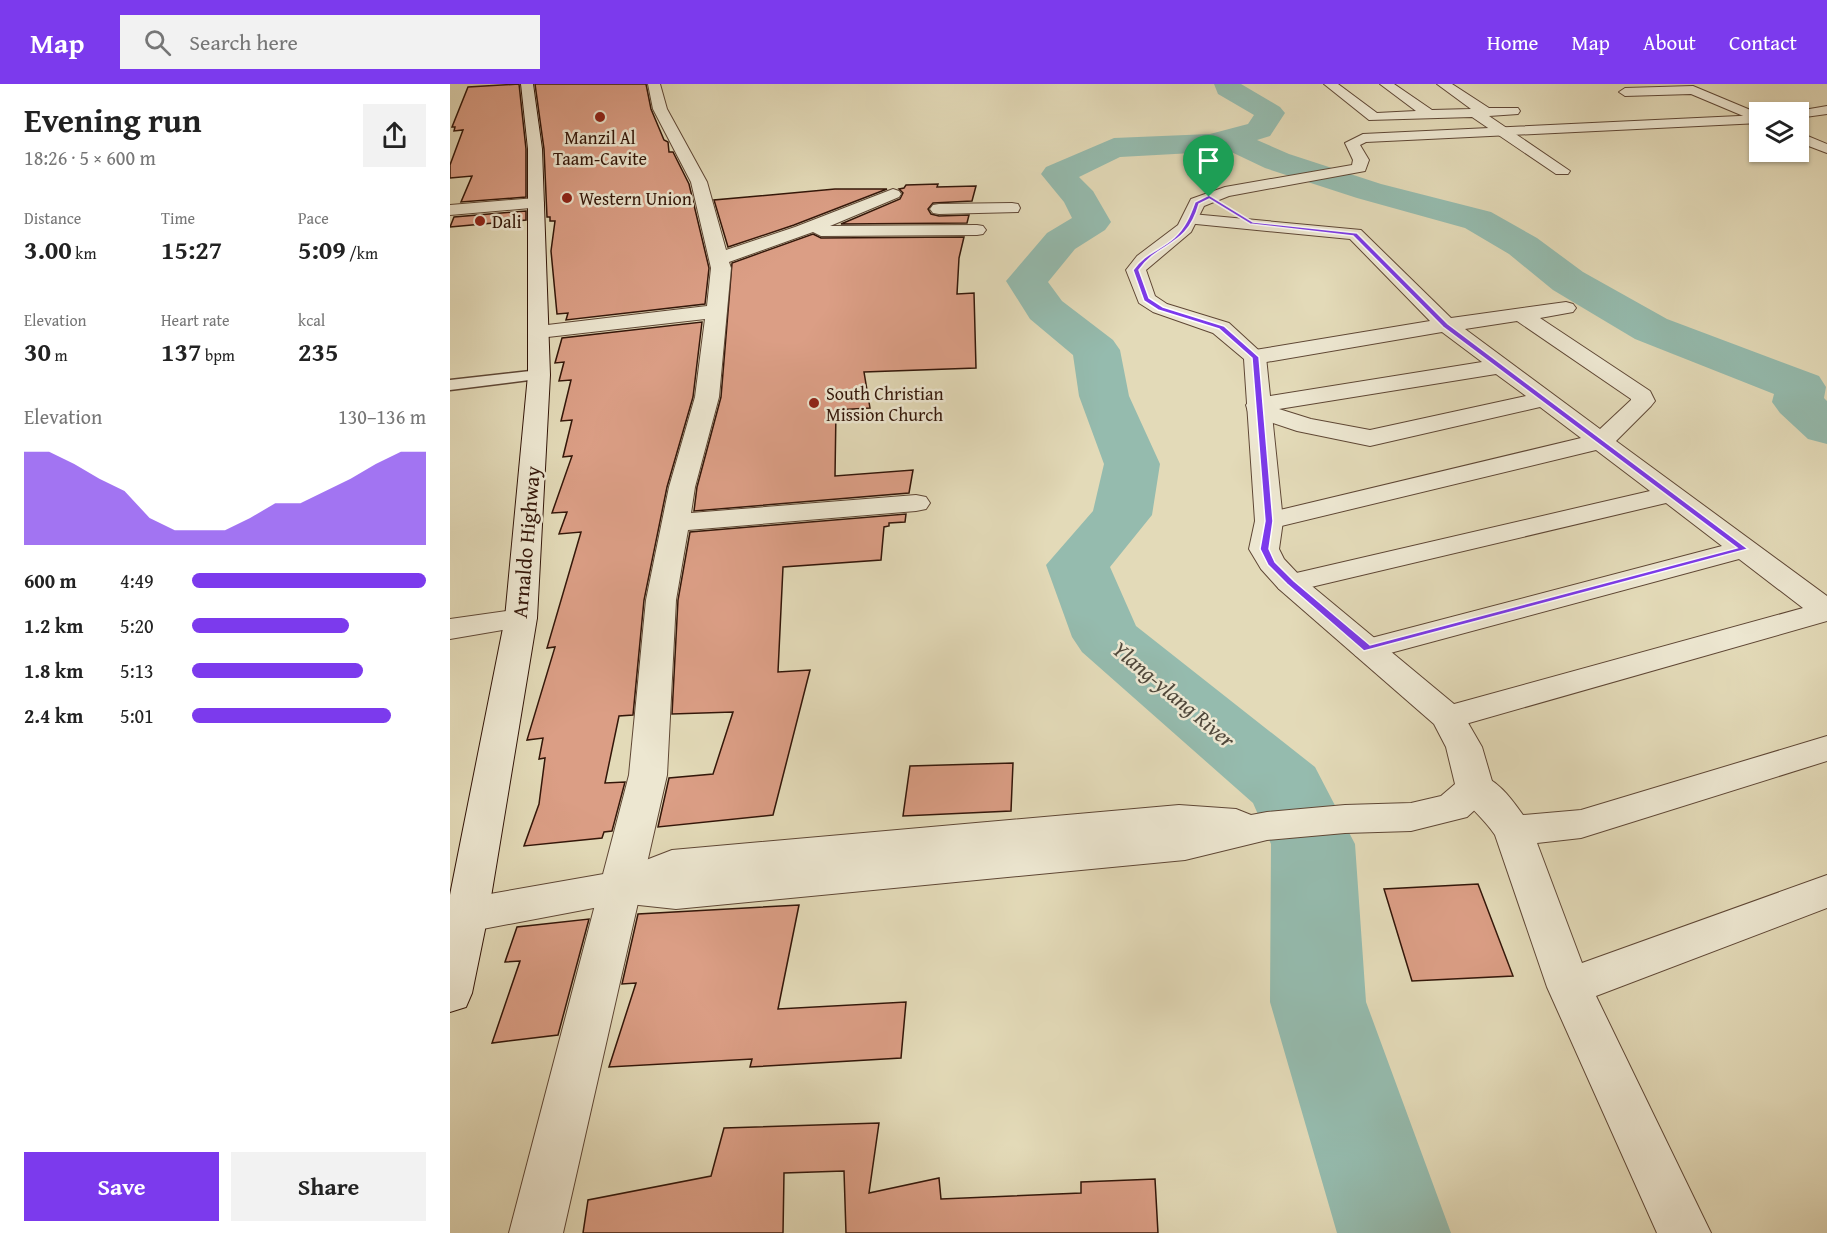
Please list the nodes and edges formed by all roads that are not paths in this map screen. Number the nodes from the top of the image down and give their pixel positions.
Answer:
1 (527, 84) edge
2 (654, 84) edge
3 (1330, 84) edge
4 (1386, 84) edge
5 (1443, 84) edge
6 (1625, 92) dead end
7 (1496, 99) dead end
8 (1441, 102) dead end
9 (1383, 104) dead end
10 (1827, 110) edge
11 (1809, 112) edge
12 (1481, 113) junction
13 (1459, 114) junction
14 (1749, 114) edge
15 (1430, 115) junction
16 (1400, 117) junction
17 (1749, 120) edge
18 (1503, 131) junction
19 (1809, 141) edge
20 (1827, 149) edge
21 (1562, 171) dead end
22 (1209, 197) junction
23 (535, 200) junction
24 (895, 202) dead end
25 (450, 204) edge
26 (1012, 208) dead end
27 (450, 210) edge
28 (920, 210) dead end
29 (1192, 219) junction
30 (1252, 223) junction
31 (976, 230) dead end
32 (801, 231) junction
33 (719, 259) junction
34 (1566, 308) dead end
35 (716, 311) junction
36 (1522, 315) junction
37 (1446, 325) junction
38 (538, 332) junction
39 (1255, 357) junction
40 (1502, 366) junction
41 (538, 382) junction
42 (450, 385) edge
43 (450, 399) edge
44 (1544, 399) junction
45 (1258, 408) junction
46 (1602, 441) junction
47 (1671, 494) junction
48 (916, 503) dead end
49 (1269, 521) junction
50 (675, 523) junction
51 (1744, 549) junction
52 (1290, 583) junction
53 (1827, 611) edge
54 (521, 618) junction
55 (450, 629) edge
56 (1368, 649) junction
57 (1448, 717) junction
58 (1827, 748) edge
59 (1475, 788) junction
60 (1513, 831) junction
61 (620, 887) junction
62 (1827, 891) edge
63 (467, 915) junction
64 (1569, 987) junction
65 (450, 993) edge
66 (536, 1233) edge
67 (1684, 1233) edge

1 - 23 street, Arnaldo Highway
2 - 33 street
3 - 16 street
4 - 15 street
5 - 12 street
6 - 14 street
7 - 12 street
8 - 13 street
9 - 16 street
10 - 11 street
12 - 13 street
12 - 18 street
13 - 15 street
15 - 16 street
17 - 18 street
18 - 21 street
18 - 22 street
19 - 20 street
22 - 29 street
22 - 30 street
23 - 25 street
23 - 27 street
23 - 38 street, Arnaldo Highway
24 - 32 street
26 - 28 street
29 - 30 street
29 - 39 street
30 - 37 street
31 - 32 street
32 - 33 street
33 - 35 street
34 - 36 street
35 - 38 street
35 - 50 street
36 - 37 street
36 - 46 street
37 - 39 street
37 - 40 street
38 - 41 street, Arnaldo Highway
39 - 45 street
40 - 44 street
40 - 45 street
41 - 42 lane
41 - 43 lane
41 - 54 street, Arnaldo Highway
44 - 45 street
44 - 46 street
45 - 49 street
46 - 47 street
46 - 49 street
47 - 51 street
47 - 52 street
48 - 50 street
49 - 52 street
50 - 61 street
51 - 53 street
51 - 56 street
52 - 56 street
53 - 57 street
54 - 55 street
54 - 63 street, Arnaldo Highway
56 - 57 street
57 - 59 street
58 - 60 street
59 - 60 street
59 - 61 street
60 - 64 street
61 - 63 street
61 - 66 street
62 - 64 street
63 - 65 street, Arnaldo Highway
64 - 67 street

